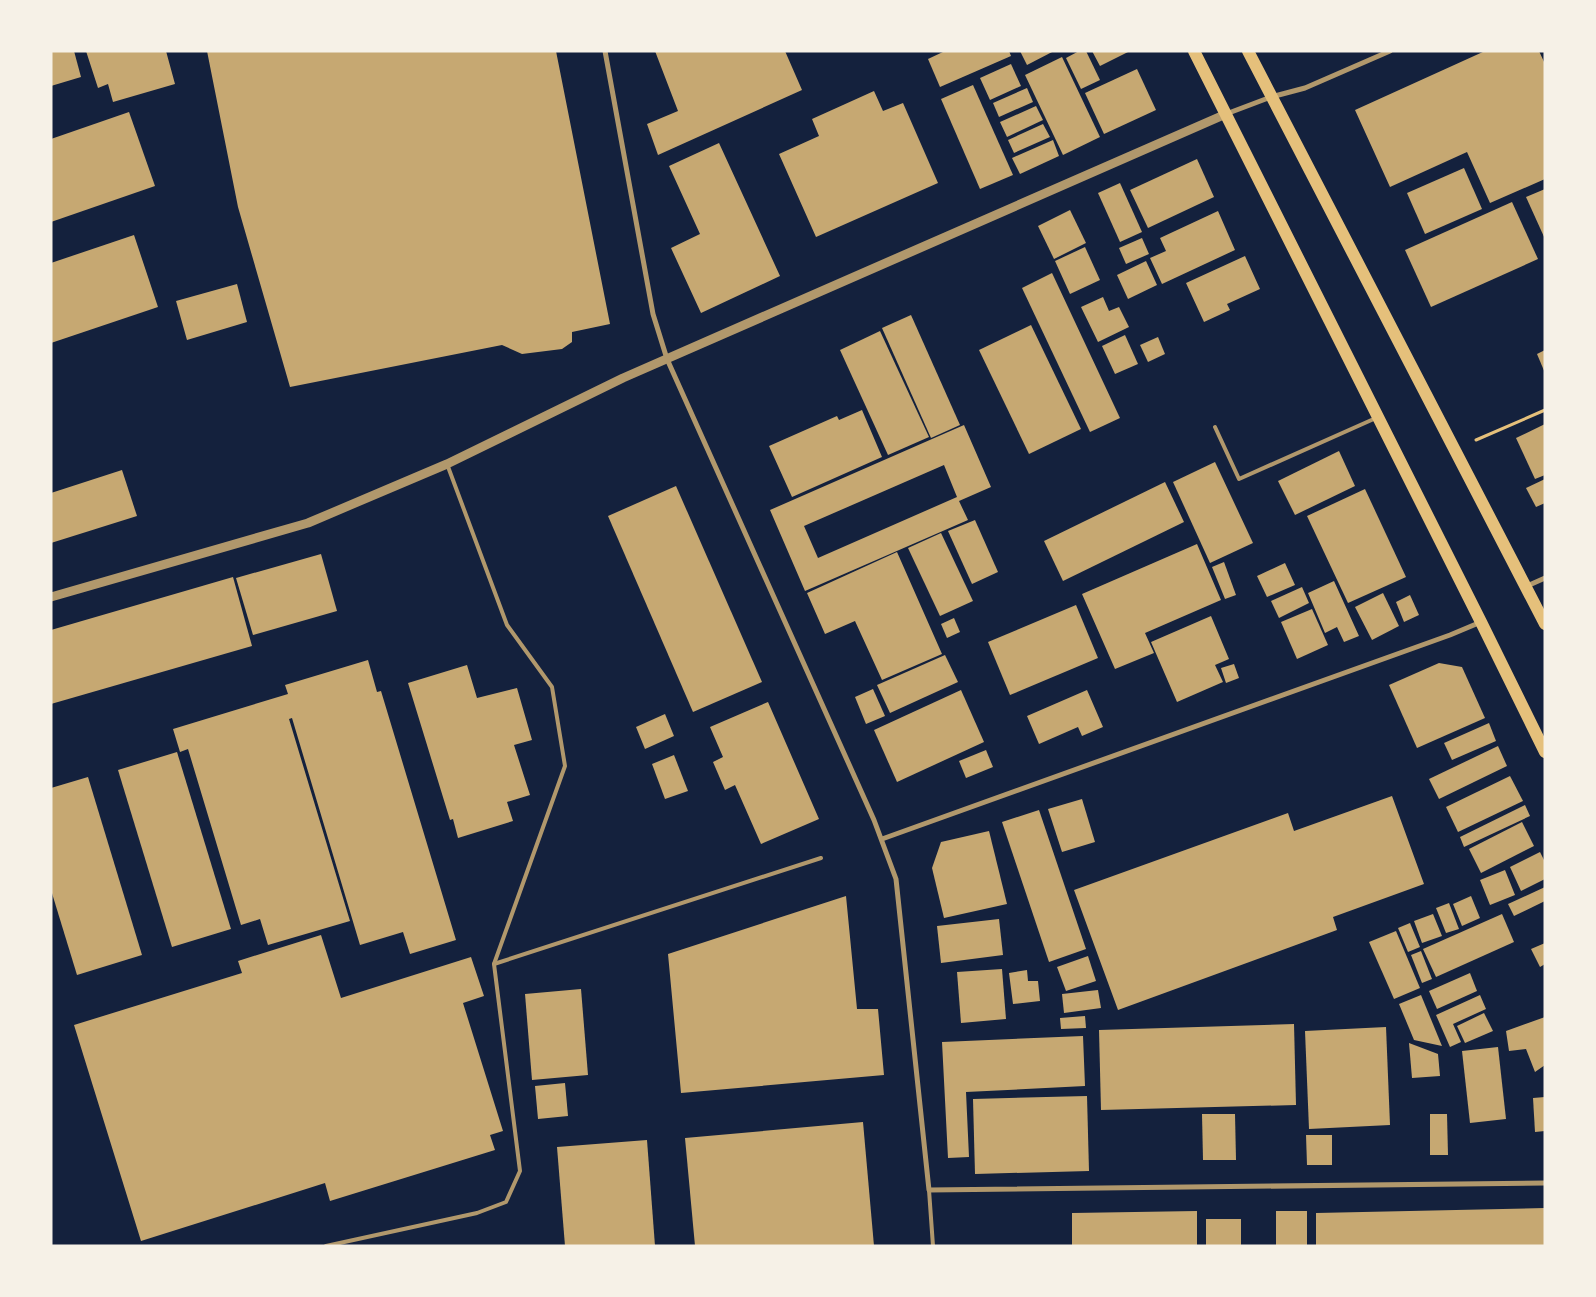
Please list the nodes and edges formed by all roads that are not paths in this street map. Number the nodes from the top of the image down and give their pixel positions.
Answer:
1 (605, 51) edge
2 (1194, 51) edge
3 (1248, 51) edge
4 (1390, 51) edge
5 (1271, 97) junction
6 (1226, 114) junction
7 (667, 359) junction
8 (1378, 417) junction
9 (1215, 427) dead end
10 (447, 464) junction
11 (1545, 578) edge
12 (1527, 586) junction
13 (51, 597) edge
14 (1482, 622) junction
15 (1545, 624) edge
16 (1545, 752) edge
17 (882, 839) junction
18 (821, 858) dead end
19 (494, 964) junction
20 (1545, 1183) edge
21 (928, 1190) junction
22 (326, 1246) edge
23 (933, 1246) edge

1 - 7 street
2 - 6 main road
3 - 5 main road
4 - 5 street
5 - 6 street
5 - 12 main road
6 - 7 street
6 - 8 main road
7 - 10 street
7 - 17 street
8 - 9 lane
8 - 14 main road
10 - 13 street
10 - 19 lane
11 - 12 street
12 - 15 main road
14 - 16 main road
14 - 17 street
17 - 21 street
18 - 19 lane
19 - 22 lane
20 - 21 street
21 - 23 lane

